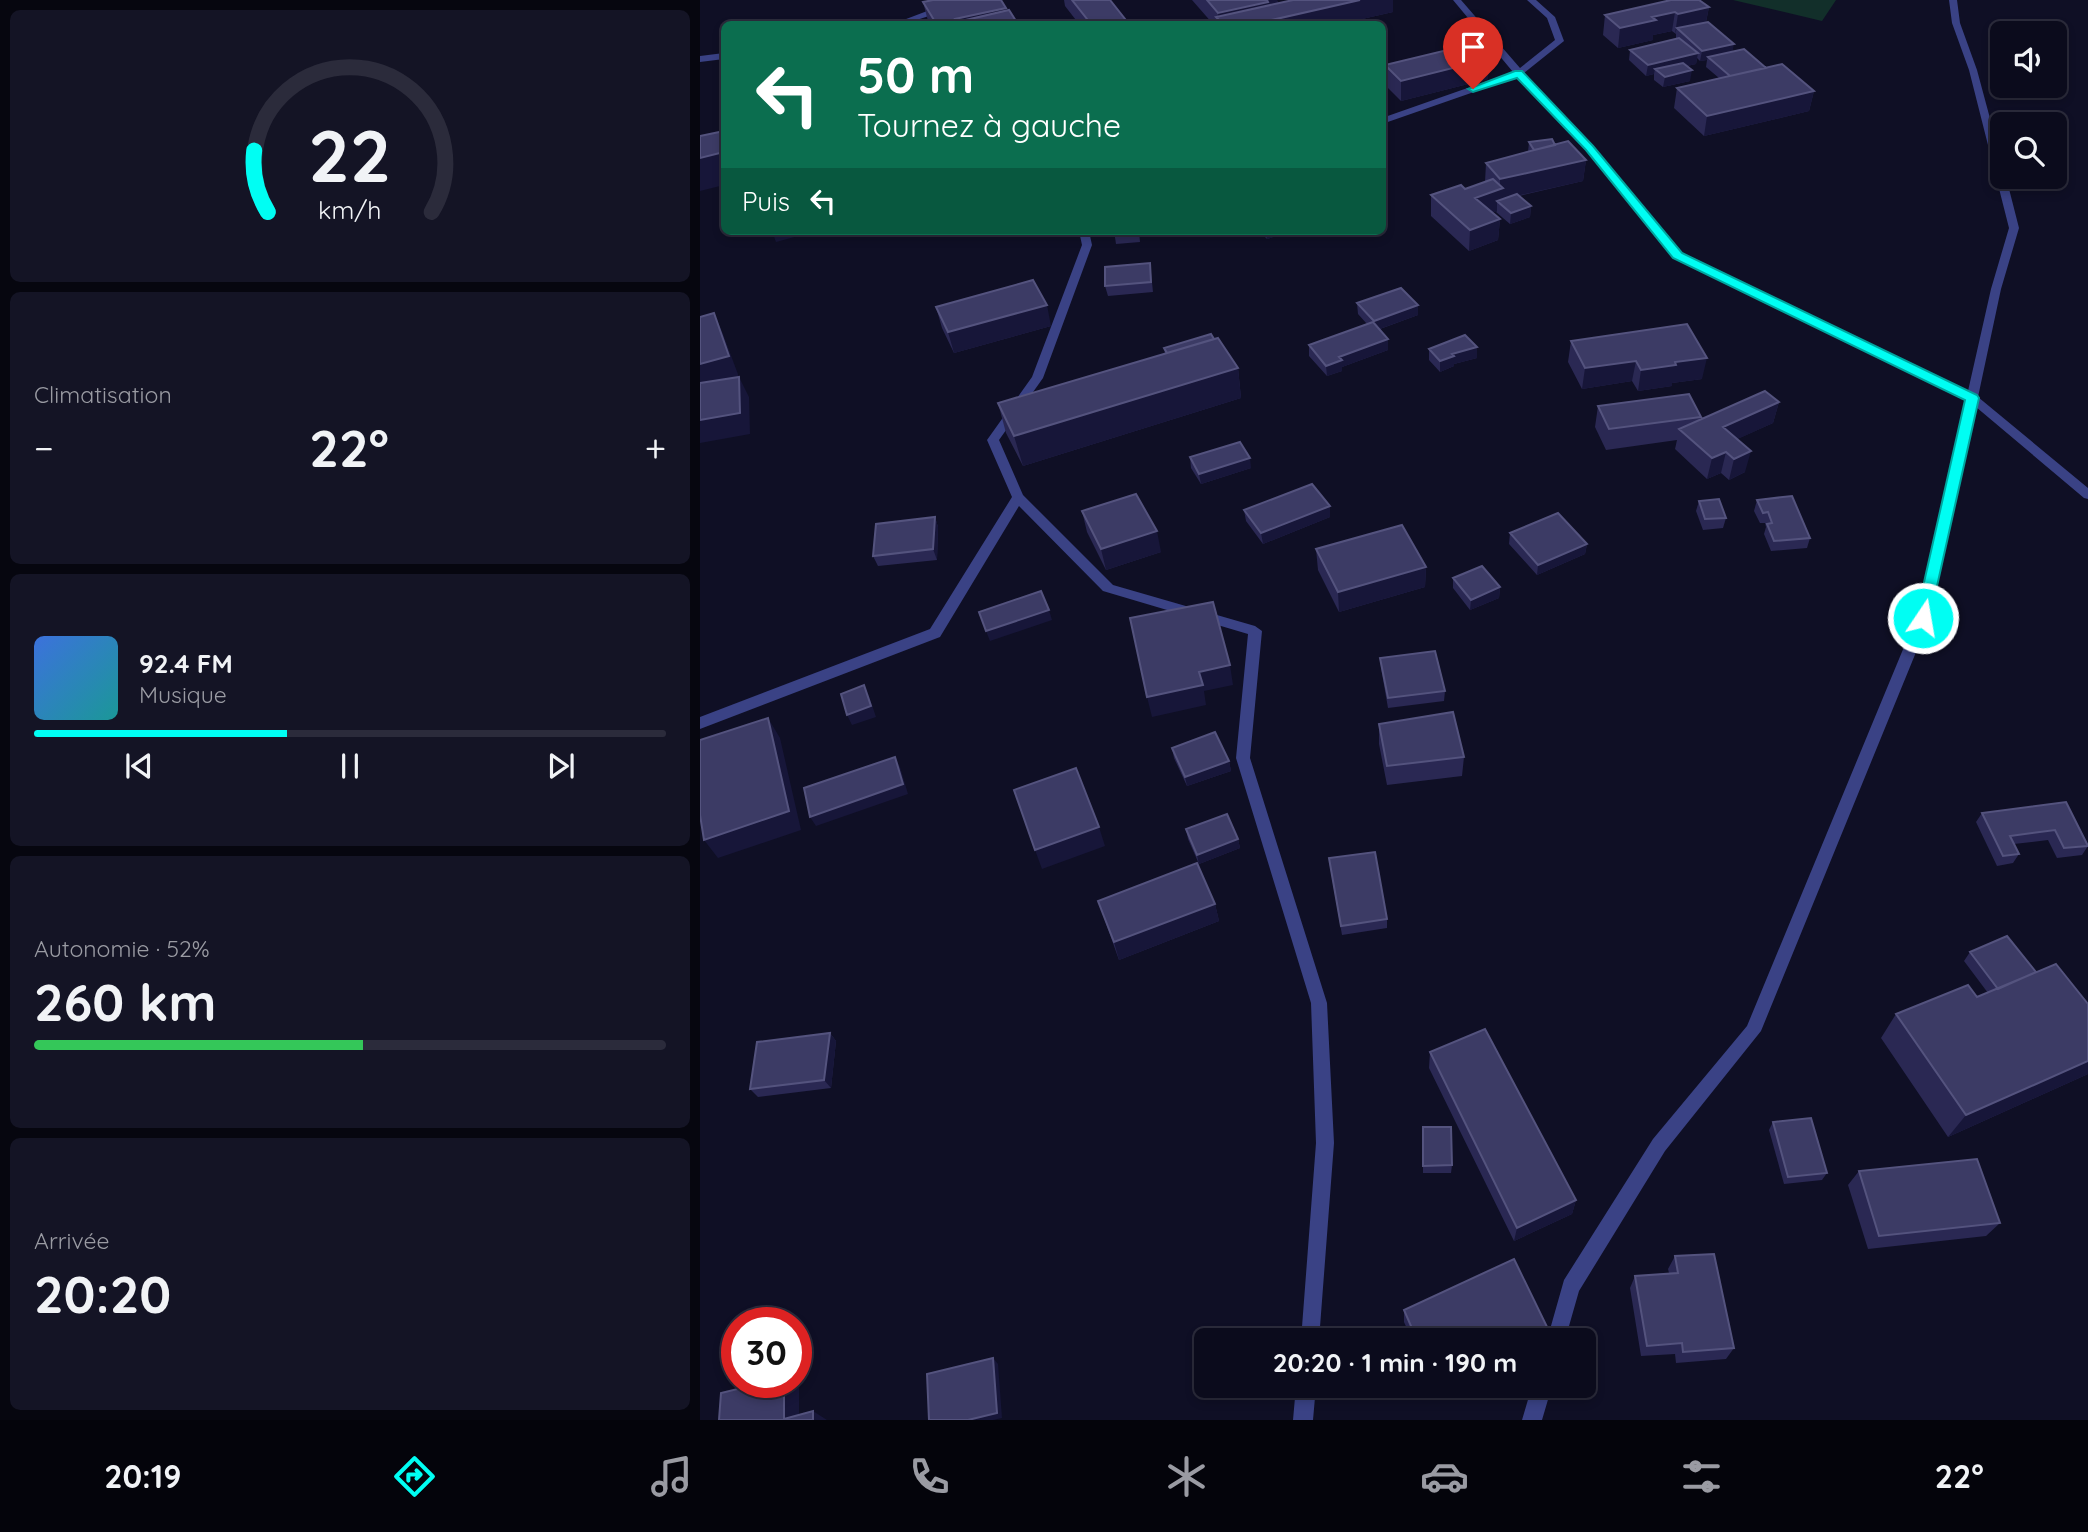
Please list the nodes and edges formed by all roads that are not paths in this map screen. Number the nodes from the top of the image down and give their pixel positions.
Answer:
1 (975, 0) edge
2 (1457, 0) edge
3 (1531, 0) edge
4 (1953, 0) edge
5 (906, 21) edge
6 (721, 56) edge
7 (700, 59) edge
8 (1518, 74) junction
9 (1386, 120) edge
10 (1085, 235) edge
11 (1972, 398) junction
12 (2088, 495) edge
13 (1018, 497) junction
14 (700, 723) edge
15 (1311, 1328) edge
16 (1559, 1328) edge
17 (1305, 1398) edge
18 (1538, 1398) edge
19 (1303, 1420) edge
20 (1532, 1420) edge

1 - 5 street
2 - 8 street
3 - 8 street
4 - 11 street
6 - 7 street
8 - 9 street
8 - 11 street
10 - 13 street
11 - 12 street
11 - 16 street
13 - 14 street
13 - 15 street
17 - 19 street
18 - 20 street

